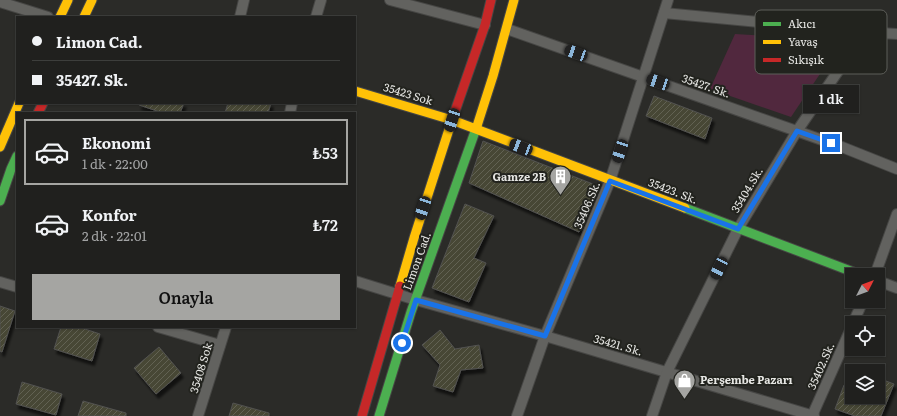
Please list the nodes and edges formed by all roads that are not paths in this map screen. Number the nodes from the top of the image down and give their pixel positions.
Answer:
1 (68, 0) edge
2 (92, 0) edge
3 (244, 0) edge
4 (321, 0) edge
5 (390, 0) edge
6 (491, 0) edge
7 (514, 0) edge
8 (668, 0) edge
9 (0, 2) edge
10 (664, 13) junction
11 (45, 16) edge
12 (60, 16) edge
13 (84, 16) edge
14 (240, 16) edge
15 (316, 16) edge
16 (755, 22) edge
17 (485, 25) junction
18 (507, 29) junction
19 (887, 33) edge
20 (897, 34) edge
21 (836, 74) edge
22 (644, 77) junction
23 (356, 91) edge
24 (19, 104) edge
25 (452, 120) junction
26 (476, 130) junction
27 (797, 131) junction
28 (0, 147) edge
29 (897, 169) edge
30 (14, 170) edge
31 (610, 181) junction
32 (0, 201) edge
33 (897, 214) edge
34 (738, 229) junction
35 (878, 268) edge
36 (845, 269) edge
37 (356, 281) edge
38 (0, 282) edge
39 (885, 284) edge
40 (16, 287) edge
41 (897, 288) edge
42 (398, 294) junction
43 (416, 300) junction
44 (161, 328) edge
45 (226, 328) edge
46 (545, 336) junction
47 (845, 342) edge
48 (220, 345) junction
49 (667, 372) junction
50 (198, 416) edge
51 (362, 416) edge
52 (378, 416) edge
53 (517, 416) edge
54 (652, 416) edge
55 (813, 416) edge

1 - 12 street
2 - 13 street
3 - 14 street
4 - 15 street
5 - 17 street
6 - 17 street, Limon Cad.
7 - 18 street, Limon Cad.
8 - 10 street, 35406.Sk.
9 - 11 street
10 - 16 street
10 - 22 street, 35406.Sk.
17 - 25 street, Limon Cad.
18 - 22 street, 35427. Sk.
18 - 26 street, Limon Cad.
19 - 20 street
21 - 27 street, 35404.Sk.
22 - 27 street, 35427. Sk.
22 - 31 street, 35406.Sk.
23 - 25 street, 35423 Sok
24 - 28 street
25 - 26 street, 35423 Sok
25 - 42 street, Limon Cad.
26 - 31 street, 35423. Sk.
26 - 43 street, Limon Cad.
27 - 29 street, 35427. Sk.
27 - 34 street, 35404.Sk.
30 - 32 street
31 - 34 street, 35423. Sk.
31 - 46 street, 35406.Sk.
33 - 35 street
34 - 36 street, 35423. Sk.
34 - 49 street, 35404.Sk.
37 - 42 street, 35421. Sk.
38 - 40 street
39 - 41 street
42 - 43 street, 35421. Sk.
42 - 51 street, Limon Cad.
43 - 46 street, 35421. Sk.
43 - 52 street, Limon Cad.
44 - 48 street
45 - 48 street, 35408 Sok
46 - 49 street, 35421. Sk.
46 - 53 street, 35406.Sk.
47 - 55 street, 35402.Sk.
48 - 50 street, 35408 Sok
49 - 54 street, 35404.Sk.
49 - 55 street, 35421. Sk.

